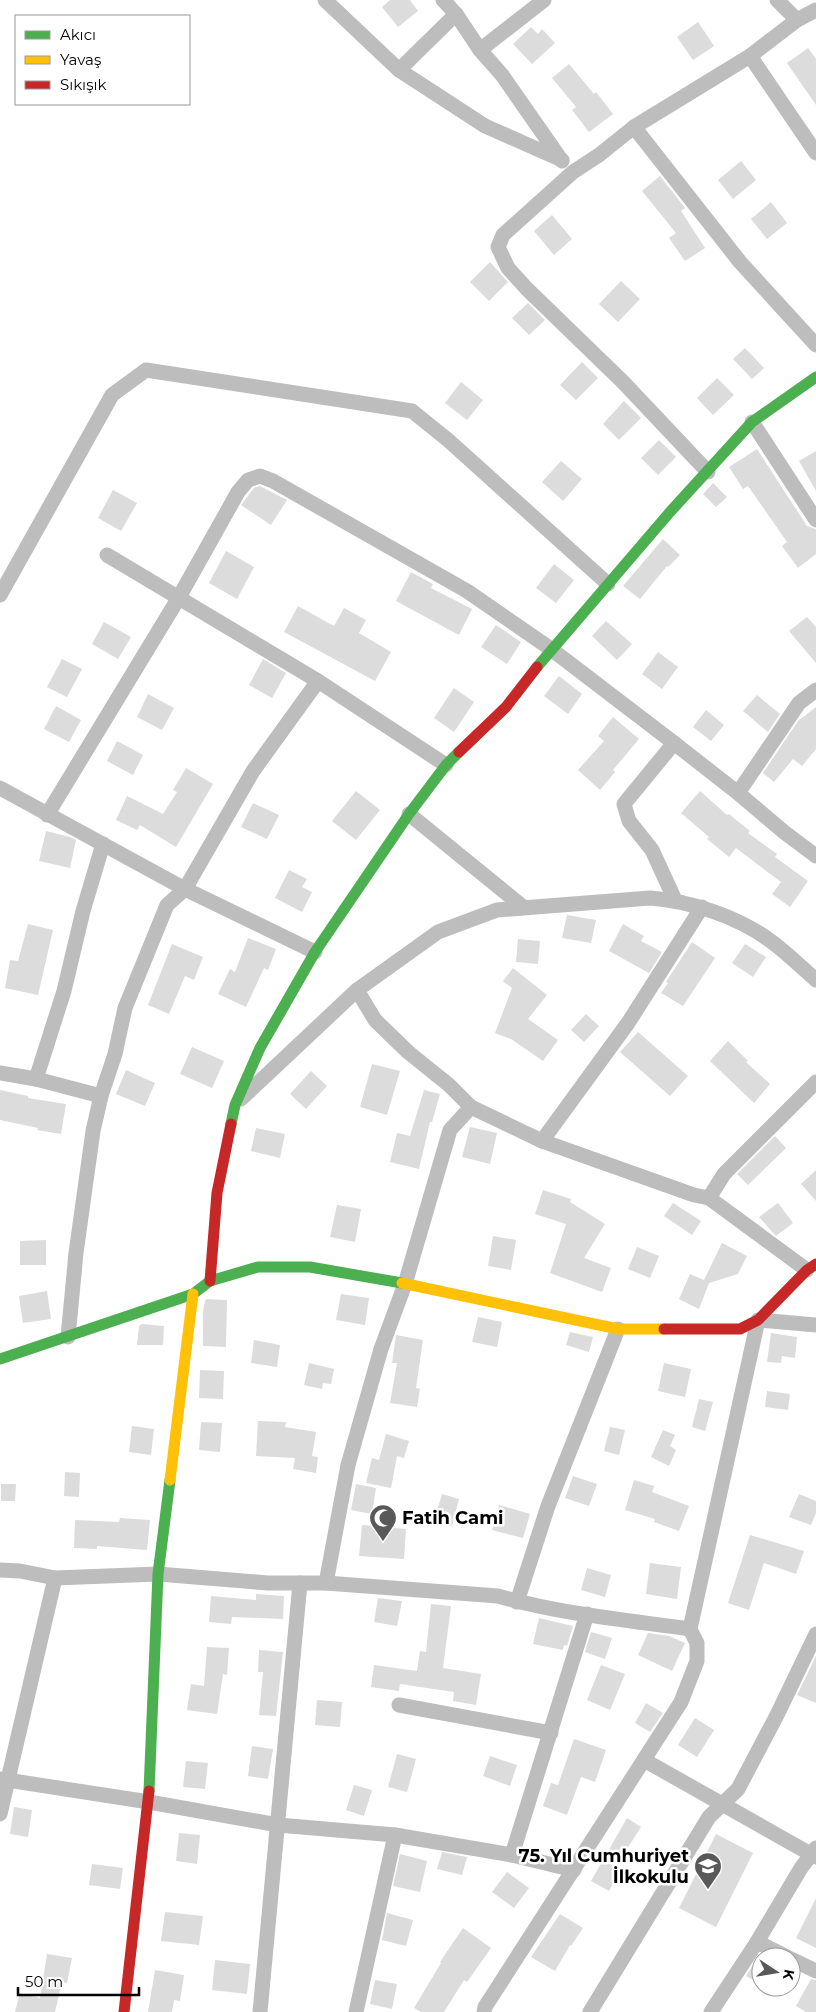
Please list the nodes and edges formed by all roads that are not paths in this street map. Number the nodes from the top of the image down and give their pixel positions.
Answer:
1 (325, 0) edge
2 (443, 0) edge
3 (544, 0) edge
4 (777, 0) edge
5 (816, 10) edge
6 (456, 14) junction
7 (797, 20) junction
8 (480, 50) junction
9 (750, 56) junction
10 (399, 70) junction
11 (634, 127) junction
12 (816, 152) edge
13 (562, 160) junction
14 (573, 172) junction
15 (816, 345) edge
16 (816, 377) edge
17 (752, 422) junction
18 (708, 472) junction
19 (816, 520) edge
20 (107, 555) dead end
21 (608, 584) junction
22 (0, 595) edge
23 (178, 599) junction
24 (551, 649) junction
25 (318, 681) junction
26 (816, 690) edge
27 (674, 743) junction
28 (446, 766) junction
29 (0, 788) edge
30 (738, 793) junction
31 (409, 814) junction
32 (47, 815) junction
33 (103, 844) junction
34 (816, 856) edge
35 (185, 889) junction
36 (675, 900) junction
37 (522, 906) junction
38 (702, 908) junction
39 (315, 952) junction
40 (816, 980) edge
41 (356, 990) junction
42 (0, 1073) edge
43 (36, 1079) junction
44 (816, 1082) edge
45 (101, 1096) junction
46 (234, 1105) junction
47 (471, 1107) junction
48 (542, 1141) junction
49 (709, 1198) junction
50 (812, 1267) edge
51 (210, 1281) junction
52 (405, 1284) junction
53 (193, 1294) junction
54 (758, 1320) junction
55 (816, 1325) edge
56 (618, 1329) junction
57 (68, 1337) junction
58 (0, 1359) edge
59 (0, 1570) edge
60 (158, 1574) junction
61 (55, 1578) junction
62 (300, 1583) junction
63 (326, 1583) junction
64 (517, 1602) junction
65 (587, 1614) junction
66 (690, 1629) junction
67 (816, 1634) edge
68 (398, 1705) dead end
69 (551, 1733) junction
70 (644, 1760) junction
71 (4, 1779) edge
72 (149, 1802) junction
73 (722, 1804) junction
74 (0, 1814) edge
75 (278, 1825) junction
76 (395, 1835) junction
77 (815, 1854) edge
78 (512, 1855) junction
79 (574, 1870) junction
80 (757, 1942) junction
81 (767, 1947) edge
82 (801, 1964) edge
83 (816, 1971) edge
84 (124, 2012) edge
85 (260, 2012) edge
86 (356, 2012) edge
87 (484, 2012) edge
88 (590, 2012) edge
89 (710, 2012) edge

1 - 10 street
2 - 6 street
3 - 8 street
4 - 7 street
5 - 7 street
6 - 8 street
6 - 10 street
7 - 9 street
8 - 13 street
9 - 11 street
9 - 12 street
10 - 13 street
11 - 14 street
11 - 15 street
13 - 14 street
14 - 18 street
16 - 17 street
17 - 18 street
17 - 19 street
18 - 21 street
20 - 23 street
21 - 22 street
21 - 24 street
23 - 24 street
23 - 25 street
23 - 32 street
24 - 27 street
24 - 28 street
25 - 28 street
25 - 35 street
26 - 30 street
27 - 30 street
27 - 36 street
28 - 31 street
29 - 32 street
30 - 34 street
31 - 37 street
31 - 39 street
32 - 33 street
33 - 35 street
33 - 43 street
35 - 39 street
35 - 45 street
36 - 37 street
36 - 38 street
37 - 41 street
38 - 40 street
38 - 48 street
39 - 46 street
41 - 46 street
41 - 47 street
42 - 43 street
43 - 45 street
44 - 49 street
45 - 57 street
46 - 51 street
47 - 48 street
47 - 52 street
48 - 49 street
49 - 50 street
50 - 54 street
51 - 52 street
51 - 53 street
52 - 56 street
52 - 63 street
53 - 57 street
53 - 60 street
54 - 55 street
54 - 56 street
54 - 66 street
56 - 64 street
57 - 58 street
59 - 61 street
60 - 61 street
60 - 62 street
60 - 72 street
61 - 71 street
62 - 63 street
62 - 75 street
63 - 64 street
64 - 65 street
65 - 66 street
65 - 69 street
66 - 70 street
67 - 73 street
68 - 69 street
69 - 78 street
70 - 73 street
70 - 79 street
71 - 72 street
71 - 74 street
72 - 75 street
72 - 84 street
73 - 77 street
73 - 88 street
75 - 76 street
75 - 85 street
76 - 78 street
76 - 86 street
77 - 80 street
78 - 79 street
79 - 87 street
80 - 81 street
80 - 89 street
82 - 83 street

